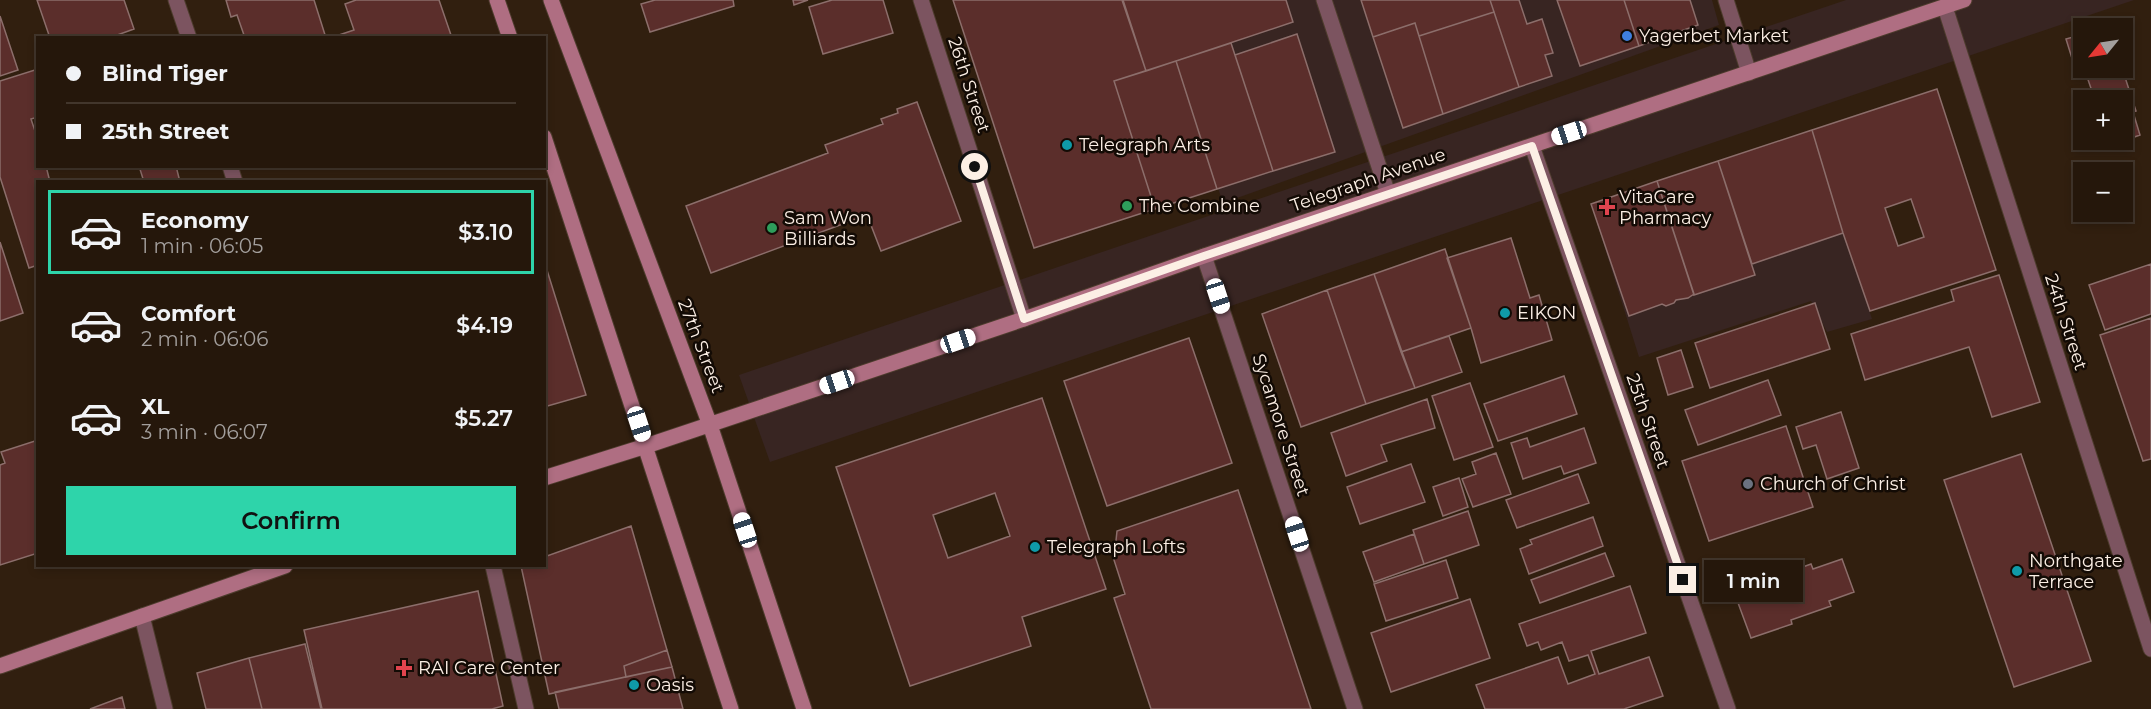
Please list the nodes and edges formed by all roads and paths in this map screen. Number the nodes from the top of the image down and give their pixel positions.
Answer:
1 (176, 0) edge
2 (497, 0) edge
3 (551, 0) edge
4 (921, 0) edge
5 (1324, 0) edge
6 (1726, 0) edge
7 (1964, 0) edge
8 (1945, 7) junction
9 (188, 36) edge
10 (509, 36) edge
11 (1749, 73) junction
12 (546, 143) edge
13 (1532, 146) junction
14 (1388, 194) junction
15 (1204, 256) junction
16 (1024, 319) junction
17 (710, 425) junction
18 (646, 446) junction
19 (546, 477) edge
20 (282, 567) edge
21 (493, 567) edge
22 (142, 616) junction
23 (2151, 649) edge
24 (0, 666) edge
25 (165, 709) edge
26 (526, 709) edge
27 (731, 709) edge
28 (804, 709) edge
29 (1355, 709) edge
30 (1728, 709) edge

1 - 9 street
2 - 10 main road
3 - 17 main road, 27th Street
4 - 16 street, 26th Street
5 - 14 street
6 - 11 street
7 - 8 main road, Telegraph Avenue
8 - 11 main road, Telegraph Avenue
8 - 23 street, 24th Street
11 - 13 main road, Telegraph Avenue
12 - 18 main road
13 - 14 main road, Telegraph Avenue
13 - 30 street, 25th Street
14 - 15 main road, Telegraph Avenue
15 - 16 main road, Telegraph Avenue
15 - 29 street, Sycamore Street
16 - 17 main road, Telegraph Avenue
17 - 18 main road, Telegraph Avenue
17 - 28 main road, 27th Street
18 - 19 main road, Telegraph Avenue
18 - 27 main road
20 - 22 main road
21 - 26 street
22 - 24 main road
22 - 25 street

